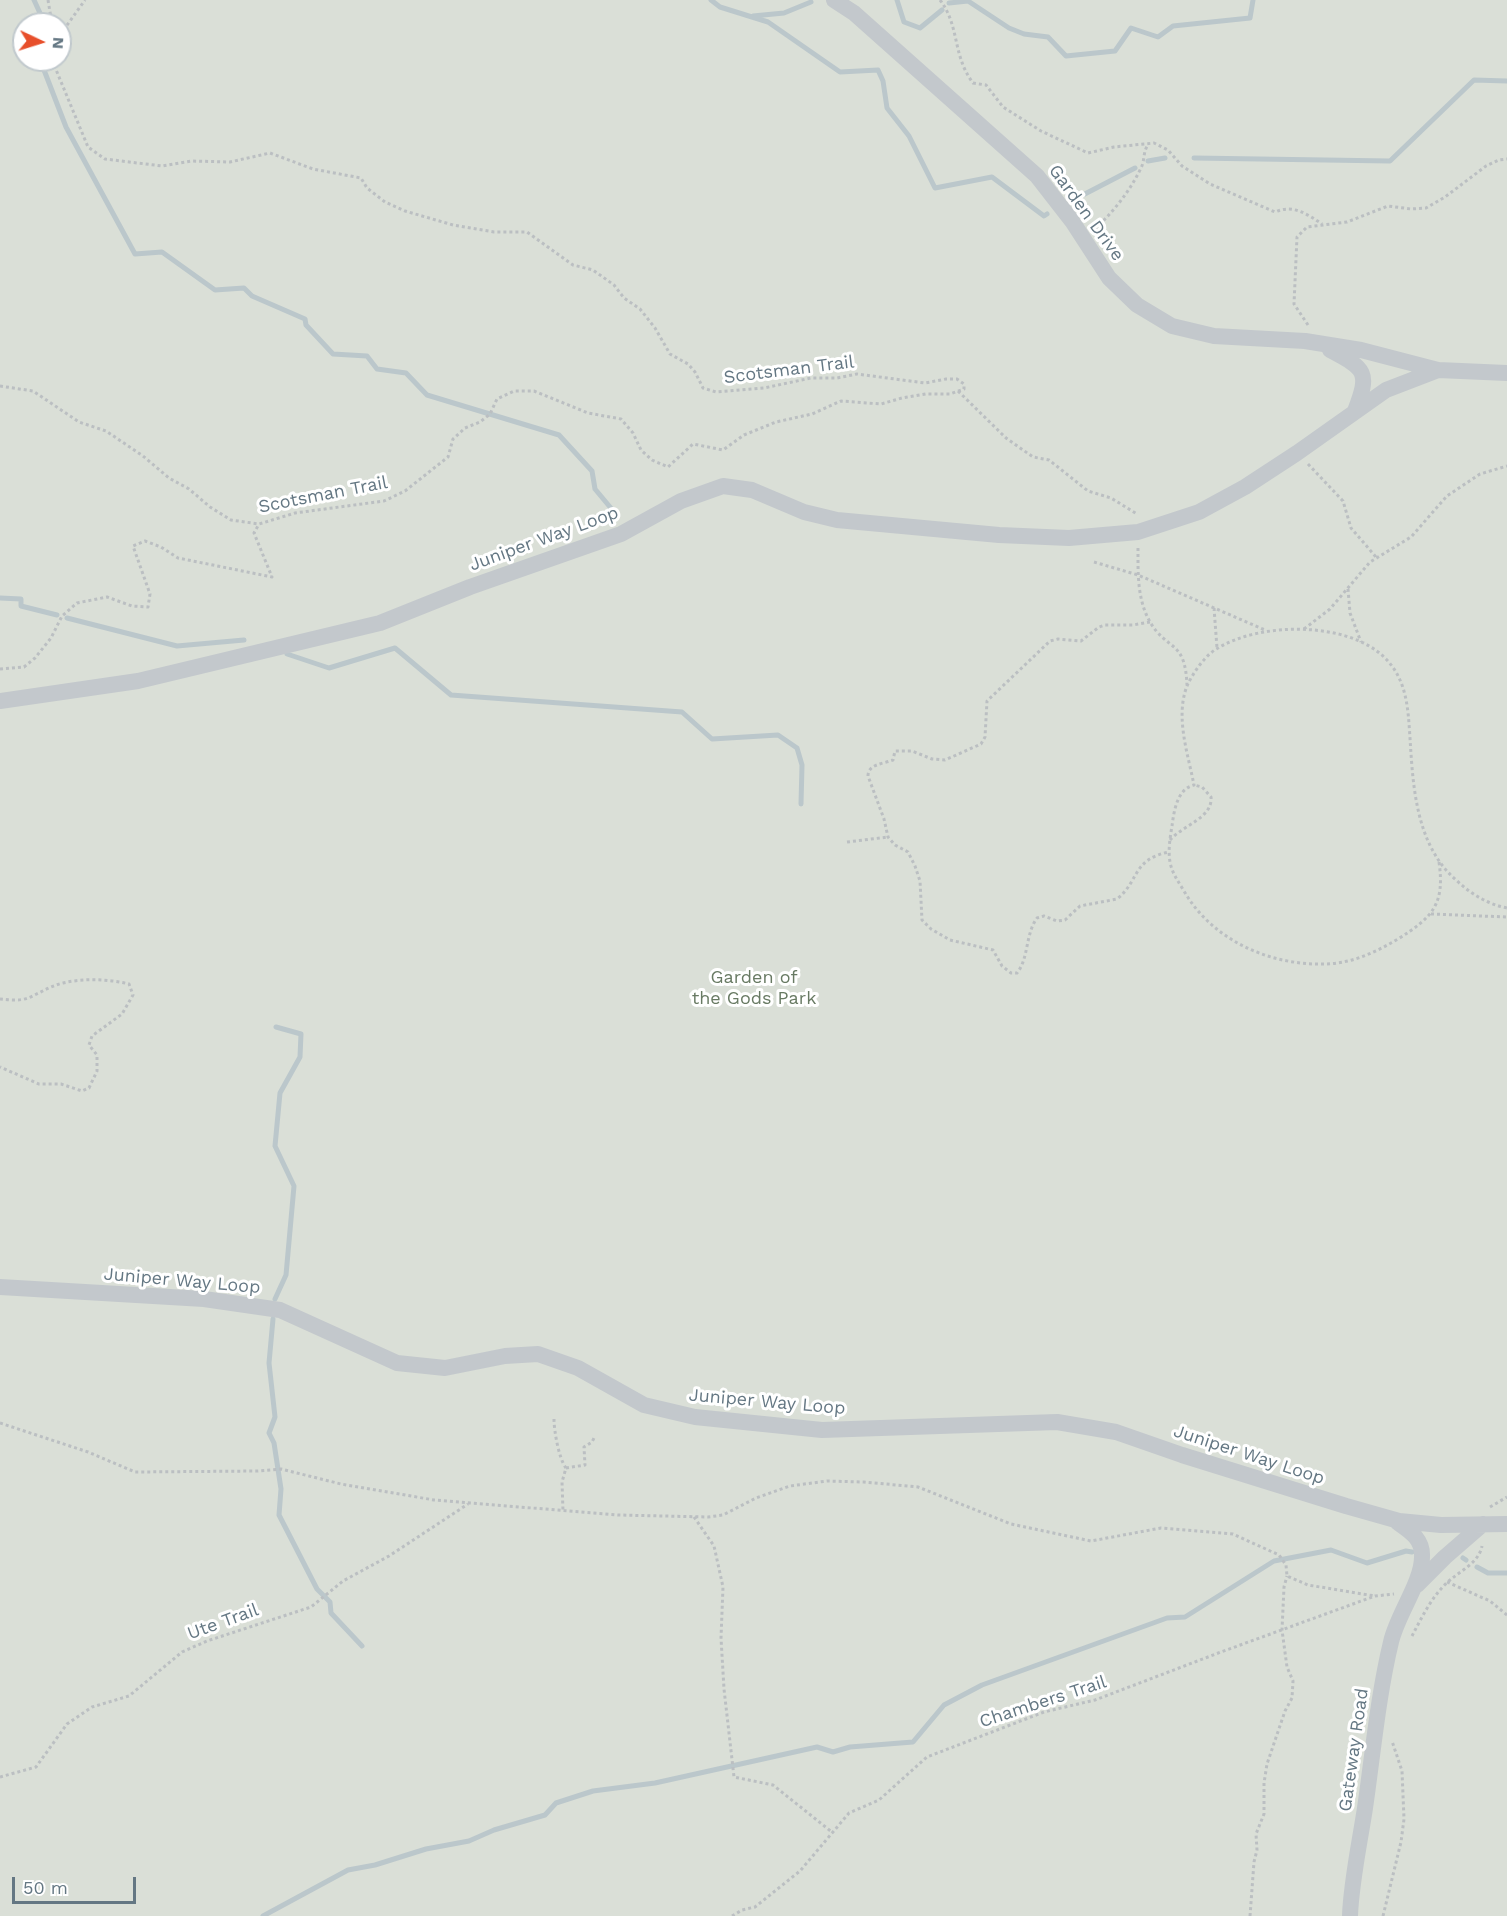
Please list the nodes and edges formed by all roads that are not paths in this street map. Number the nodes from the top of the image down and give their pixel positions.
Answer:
1 (834, 0) edge
2 (1311, 342) junction
3 (1438, 370) junction
4 (1507, 373) edge
5 (1355, 411) junction
6 (0, 700) edge
7 (0, 1287) edge
8 (1391, 1519) junction
9 (1483, 1524) junction
10 (1507, 1524) edge
11 (1413, 1587) junction
12 (1350, 1916) edge

1 - 2 street, Garden Drive
2 - 3 street, Garden Drive
2 - 5 street
3 - 4 street, Juniper Way Loop
3 - 5 street, Juniper Way Loop
5 - 6 street, Juniper Way Loop
7 - 8 street, Juniper Way Loop
8 - 9 street, Juniper Way Loop
8 - 11 street, Gateway Road
9 - 10 street, Juniper Way Loop
9 - 11 street, Gateway Road
11 - 12 street, Gateway Road

